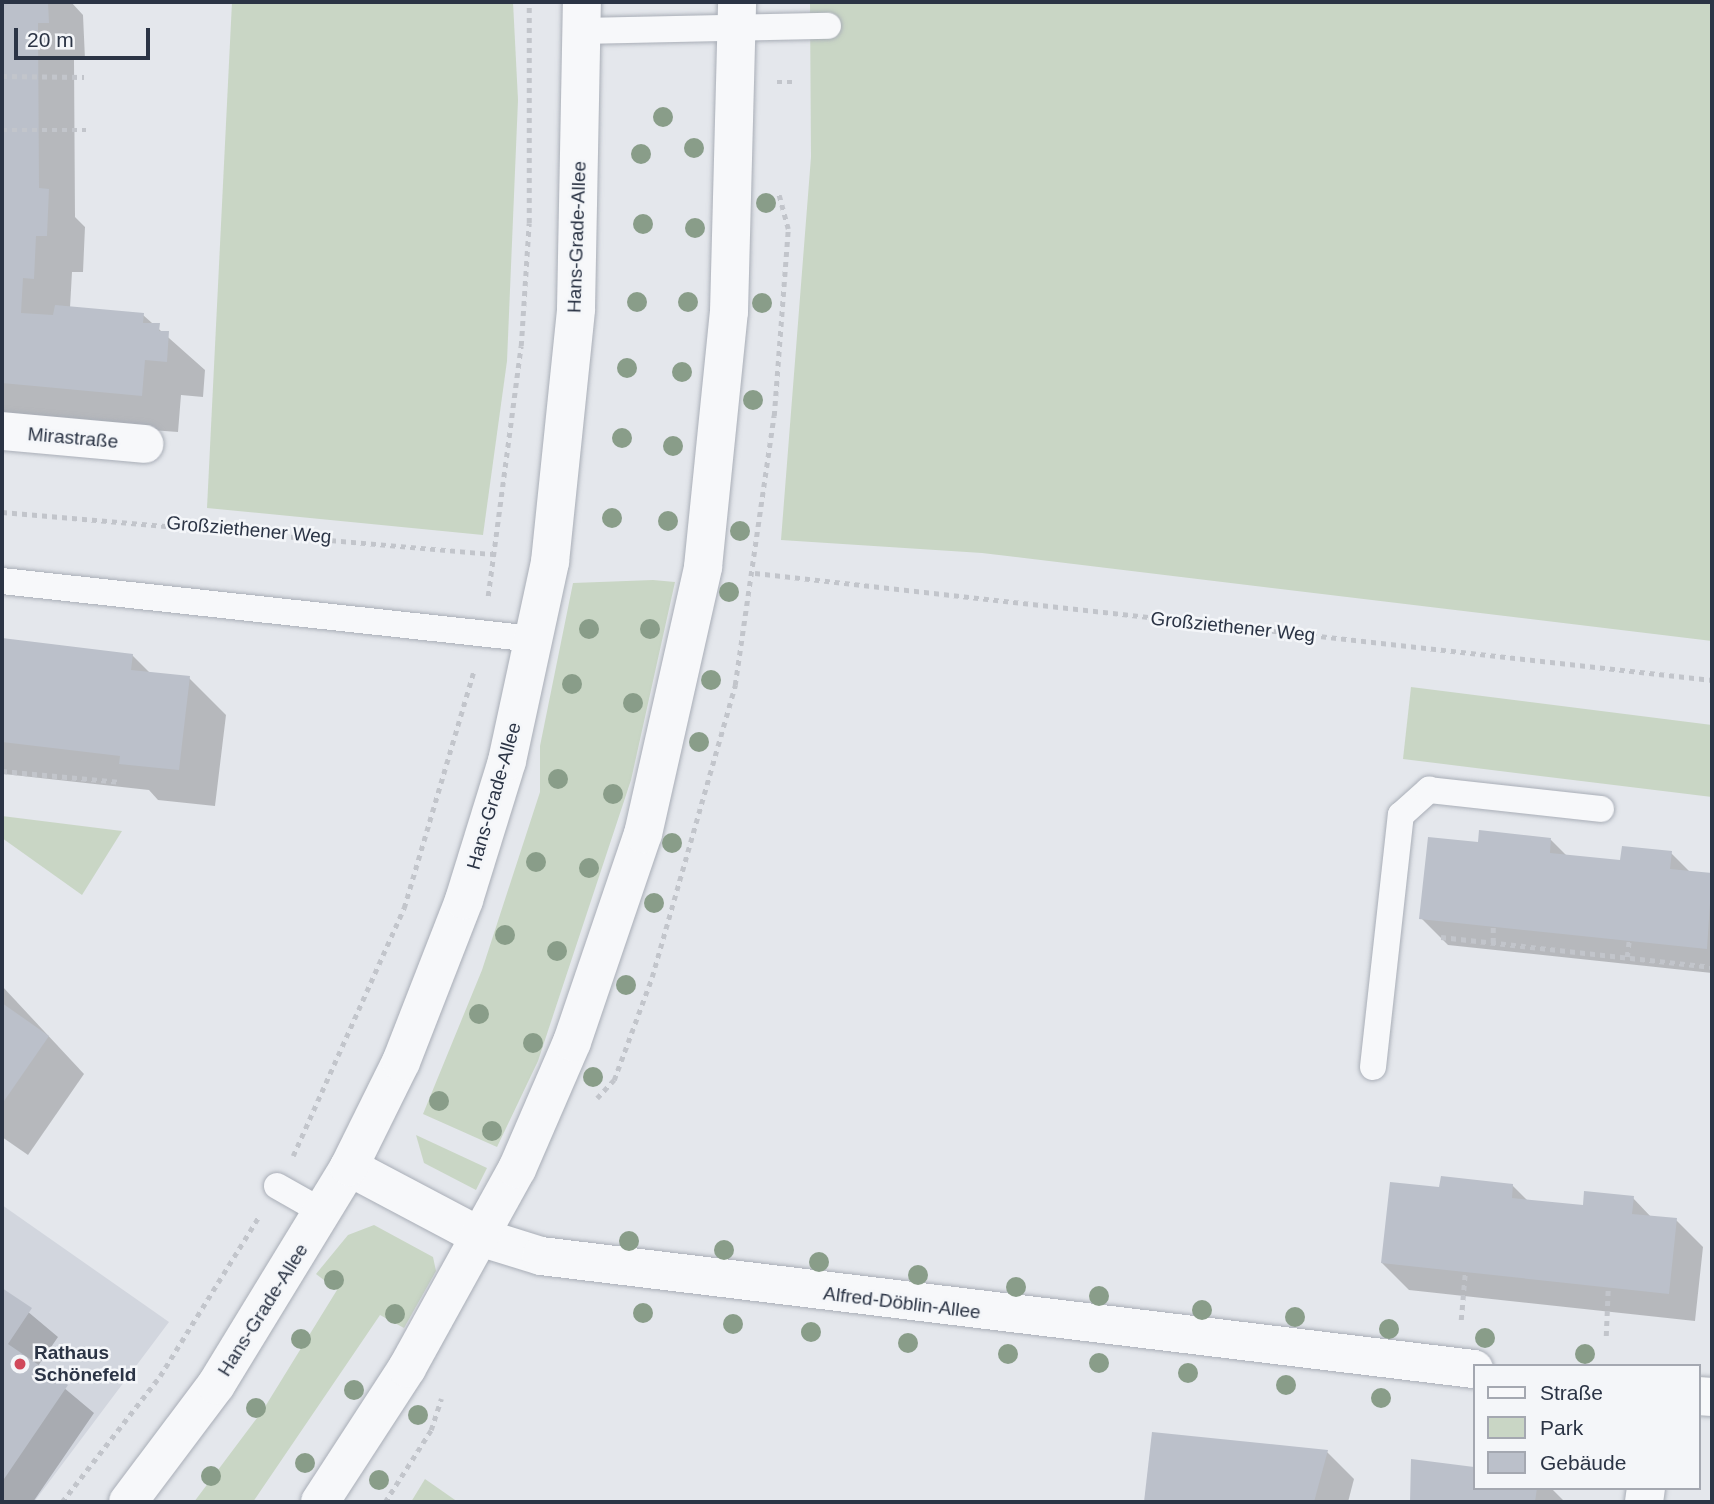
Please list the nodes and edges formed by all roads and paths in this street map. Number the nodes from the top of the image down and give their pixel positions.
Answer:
1 (529, 2) edge
2 (737, 15) edge
3 (582, 16) edge
4 (828, 26) dead end
5 (2, 76) edge
6 (84, 77) dead end
7 (768, 82) dead end
8 (797, 82) dead end
9 (2, 130) edge
10 (86, 130) dead end
11 (788, 229) dead end
12 (2, 431) edge
13 (144, 444) dead end
14 (2, 512) edge
15 (496, 554) junction
16 (755, 573) junction
17 (2, 581) edge
18 (481, 633) junction
19 (533, 639) junction
20 (1712, 680) edge
21 (2, 771) edge
22 (120, 782) dead end
23 (1601, 809) dead end
24 (1493, 927) dead end
25 (1441, 937) dead end
26 (1629, 941) dead end
27 (1493, 943) junction
28 (1626, 957) junction
29 (1712, 967) edge
30 (1373, 1067) dead end
31 (614, 1080) dead end
32 (349, 1167) junction
33 (277, 1186) junction
34 (323, 1212) junction
35 (482, 1238) junction
36 (1465, 1273) dead end
37 (1608, 1288) dead end
38 (1461, 1320) dead end
39 (1606, 1336) dead end
40 (1472, 1368) edge
41 (431, 1430) dead end
42 (62, 1502) edge
43 (128, 1502) edge
44 (320, 1502) edge
45 (385, 1502) edge

1 - 15 path
2 - 3 lane
2 - 4 lane
2 - 35 street
3 - 19 street, Hans-Grade-Allee
5 - 6 path
7 - 8 path
9 - 10 path
11 - 16 path
12 - 13 street, Mirastraße
14 - 15 path, Großziethener Weg
15 - 18 path
16 - 20 path, Großziethener Weg
16 - 31 path
17 - 18 lane
18 - 19 lane
18 - 33 path
19 - 32 street, Hans-Grade-Allee
21 - 22 path
23 - 30 lane
24 - 27 path
25 - 27 path
26 - 28 path
27 - 28 path
28 - 29 path
32 - 34 street, Hans-Grade-Allee
32 - 35 street, Alfred-Döblin-Allee
33 - 34 lane
33 - 42 path
34 - 43 street, Hans-Grade-Allee
35 - 40 street, Alfred-Döblin-Allee
35 - 44 street
36 - 38 path
37 - 39 path
41 - 45 path

